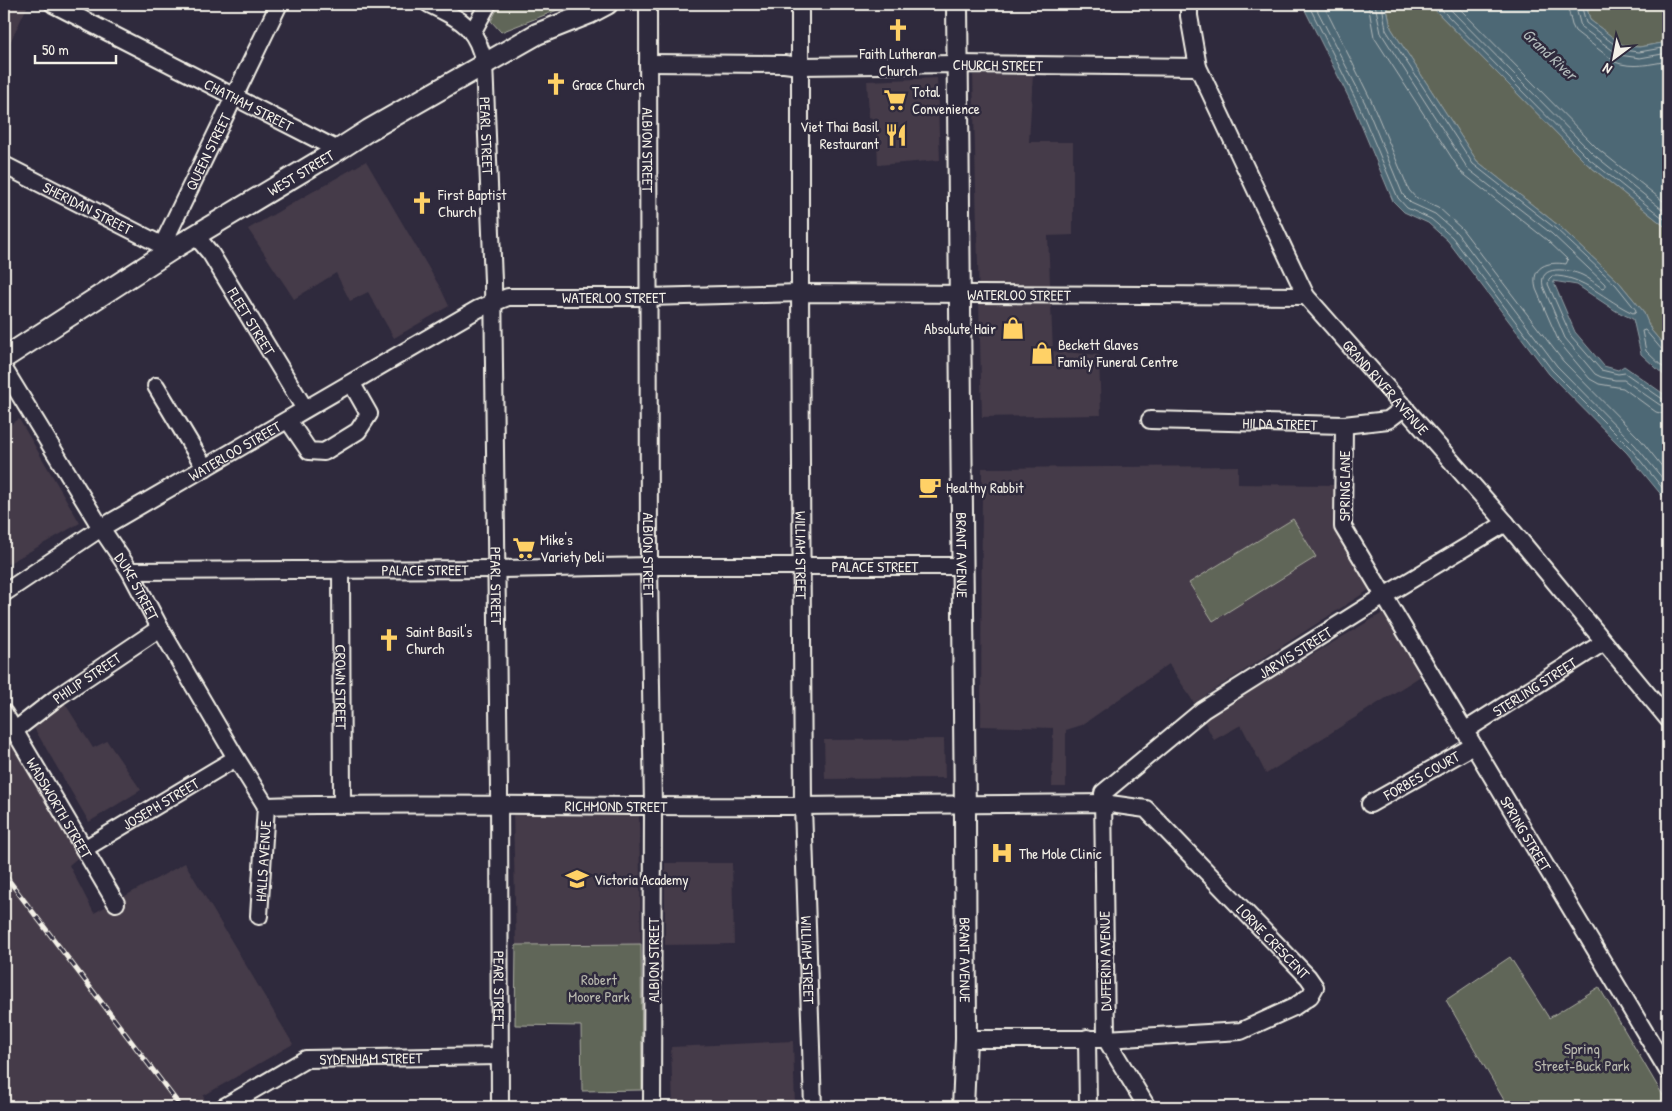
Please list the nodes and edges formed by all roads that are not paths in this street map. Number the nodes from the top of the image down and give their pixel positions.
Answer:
1 (53, 4) edge
2 (279, 4) edge
3 (429, 4) edge
4 (488, 4) edge
5 (607, 4) edge
6 (648, 4) edge
7 (800, 4) edge
8 (956, 4) edge
9 (1189, 4) edge
10 (472, 33) junction
11 (484, 63) junction
12 (648, 63) junction
13 (957, 64) junction
14 (800, 66) junction
15 (1198, 67) junction
16 (234, 97) junction
17 (338, 150) junction
18 (4, 165) edge
19 (196, 236) junction
20 (166, 248) junction
21 (800, 293) junction
22 (959, 294) junction
23 (1306, 296) junction
24 (648, 298) junction
25 (493, 303) junction
26 (4, 358) edge
27 (4, 369) edge
28 (352, 384) junction
29 (156, 386) dead end
30 (1405, 407) junction
31 (305, 409) junction
32 (288, 420) junction
33 (1150, 420) dead end
34 (1344, 425) junction
35 (205, 468) junction
36 (1506, 523) junction
37 (102, 528) junction
38 (801, 565) junction
39 (649, 566) junction
40 (962, 566) junction
41 (341, 569) junction
42 (497, 569) junction
43 (130, 571) junction
44 (4, 593) edge
45 (1384, 596) junction
46 (160, 628) junction
47 (1604, 642) junction
48 (4, 713) edge
49 (1668, 720) edge
50 (1466, 730) junction
51 (14, 731) junction
52 (1473, 746) junction
53 (236, 758) junction
54 (1103, 803) junction
55 (342, 804) junction
56 (499, 804) junction
57 (965, 804) junction
58 (1370, 804) dead end
59 (266, 806) junction
60 (653, 806) junction
61 (803, 806) junction
62 (84, 849) junction
63 (116, 903) dead end
64 (259, 916) dead end
65 (1087, 1038) junction
66 (966, 1039) junction
67 (1106, 1039) junction
68 (500, 1056) junction
69 (1668, 1071) edge
70 (224, 1107) edge
71 (500, 1107) edge
72 (652, 1107) edge
73 (814, 1107) edge
74 (963, 1107) edge
75 (1088, 1107) edge
76 (1147, 1107) edge

1 - 16 street, CHATHAM STREET
2 - 16 street, QUEEN STREET
3 - 10 street
4 - 10 street
5 - 11 main road, WEST STREET
6 - 12 street, ALBION STREET
7 - 14 street, WILLIAM STREET
8 - 13 main road, BRANT AVENUE
9 - 15 street, GRAND RIVER AVENUE
10 - 11 street, PEARL STREET
11 - 17 main road, WEST STREET
11 - 25 street, PEARL STREET
12 - 14 street, CHURCH STREET
12 - 24 street, ALBION STREET
13 - 14 street, CHURCH STREET
13 - 15 street, CHURCH STREET
13 - 22 main road, BRANT AVENUE
14 - 21 street, WILLIAM STREET
15 - 23 street, GRAND RIVER AVENUE
16 - 17 street, CHATHAM STREET
16 - 20 street, QUEEN STREET
17 - 19 main road, WEST STREET
18 - 20 street, SHERIDAN STREET
19 - 20 main road, WEST STREET
19 - 31 street, FLEET STREET
20 - 26 main road, WEST STREET
21 - 22 street, WATERLOO STREET
21 - 24 street, WATERLOO STREET
21 - 38 street, WILLIAM STREET
22 - 23 street, WATERLOO STREET
22 - 40 main road, BRANT AVENUE
23 - 30 street, GRAND RIVER AVENUE
24 - 25 street, WATERLOO STREET
24 - 39 street, ALBION STREET
25 - 28 street, WATERLOO STREET
25 - 42 street, PEARL STREET
27 - 37 street, DUKE STREET
28 - 31 street, WATERLOO STREET
28 - 32 street
29 - 35 street
30 - 34 street, HILDA STREET
30 - 36 street, GRAND RIVER AVENUE
31 - 32 street, WATERLOO STREET
32 - 35 street, WATERLOO STREET
33 - 34 street, HILDA STREET
34 - 45 street, SPRING LANE
35 - 37 street, WATERLOO STREET
36 - 45 street, JARVIS STREET
36 - 47 street, GRAND RIVER AVENUE
37 - 43 street, DUKE STREET
37 - 44 street, WATERLOO STREET
38 - 39 street, PALACE STREET
38 - 40 street, PALACE STREET
38 - 61 street, WILLIAM STREET
39 - 42 street, PALACE STREET
39 - 60 street, ALBION STREET
40 - 57 main road, BRANT AVENUE
41 - 42 street, PALACE STREET
41 - 43 street, PALACE STREET
41 - 55 street, CROWN STREET
42 - 56 street, PEARL STREET
43 - 46 street, DUKE STREET
45 - 50 street, SPRING STREET
45 - 54 street, JARVIS STREET
46 - 51 street, PHILIP STREET
46 - 53 street, DUKE STREET
47 - 49 street, GRAND RIVER AVENUE
47 - 50 street, STERLING STREET
48 - 51 street, WADSWORTH STREET
50 - 52 street, SPRING STREET
51 - 62 street, WADSWORTH STREET
52 - 58 street, FORBES COURT
52 - 69 street, SPRING STREET
53 - 59 street, DUKE STREET
53 - 62 street, JOSEPH STREET
54 - 57 street, LORNE CRESCENT
54 - 67 street, DUFFERIN AVENUE
54 - 67 street, LORNE CRESCENT
55 - 56 street, RICHMOND STREET
55 - 59 street, RICHMOND STREET
56 - 60 street, RICHMOND STREET
56 - 68 street, PEARL STREET
57 - 61 street, RICHMOND STREET
57 - 66 main road, BRANT AVENUE
59 - 64 street, HALLS AVENUE
60 - 61 street, RICHMOND STREET
60 - 72 street, ALBION STREET
61 - 73 street, WILLIAM STREET
62 - 63 street, WADSWORTH STREET
65 - 66 street, LORNE CRESCENT
65 - 67 street, LORNE CRESCENT
65 - 75 street
66 - 74 main road, BRANT AVENUE
67 - 76 street
68 - 70 street, SYDENHAM STREET
68 - 71 street, PEARL STREET

